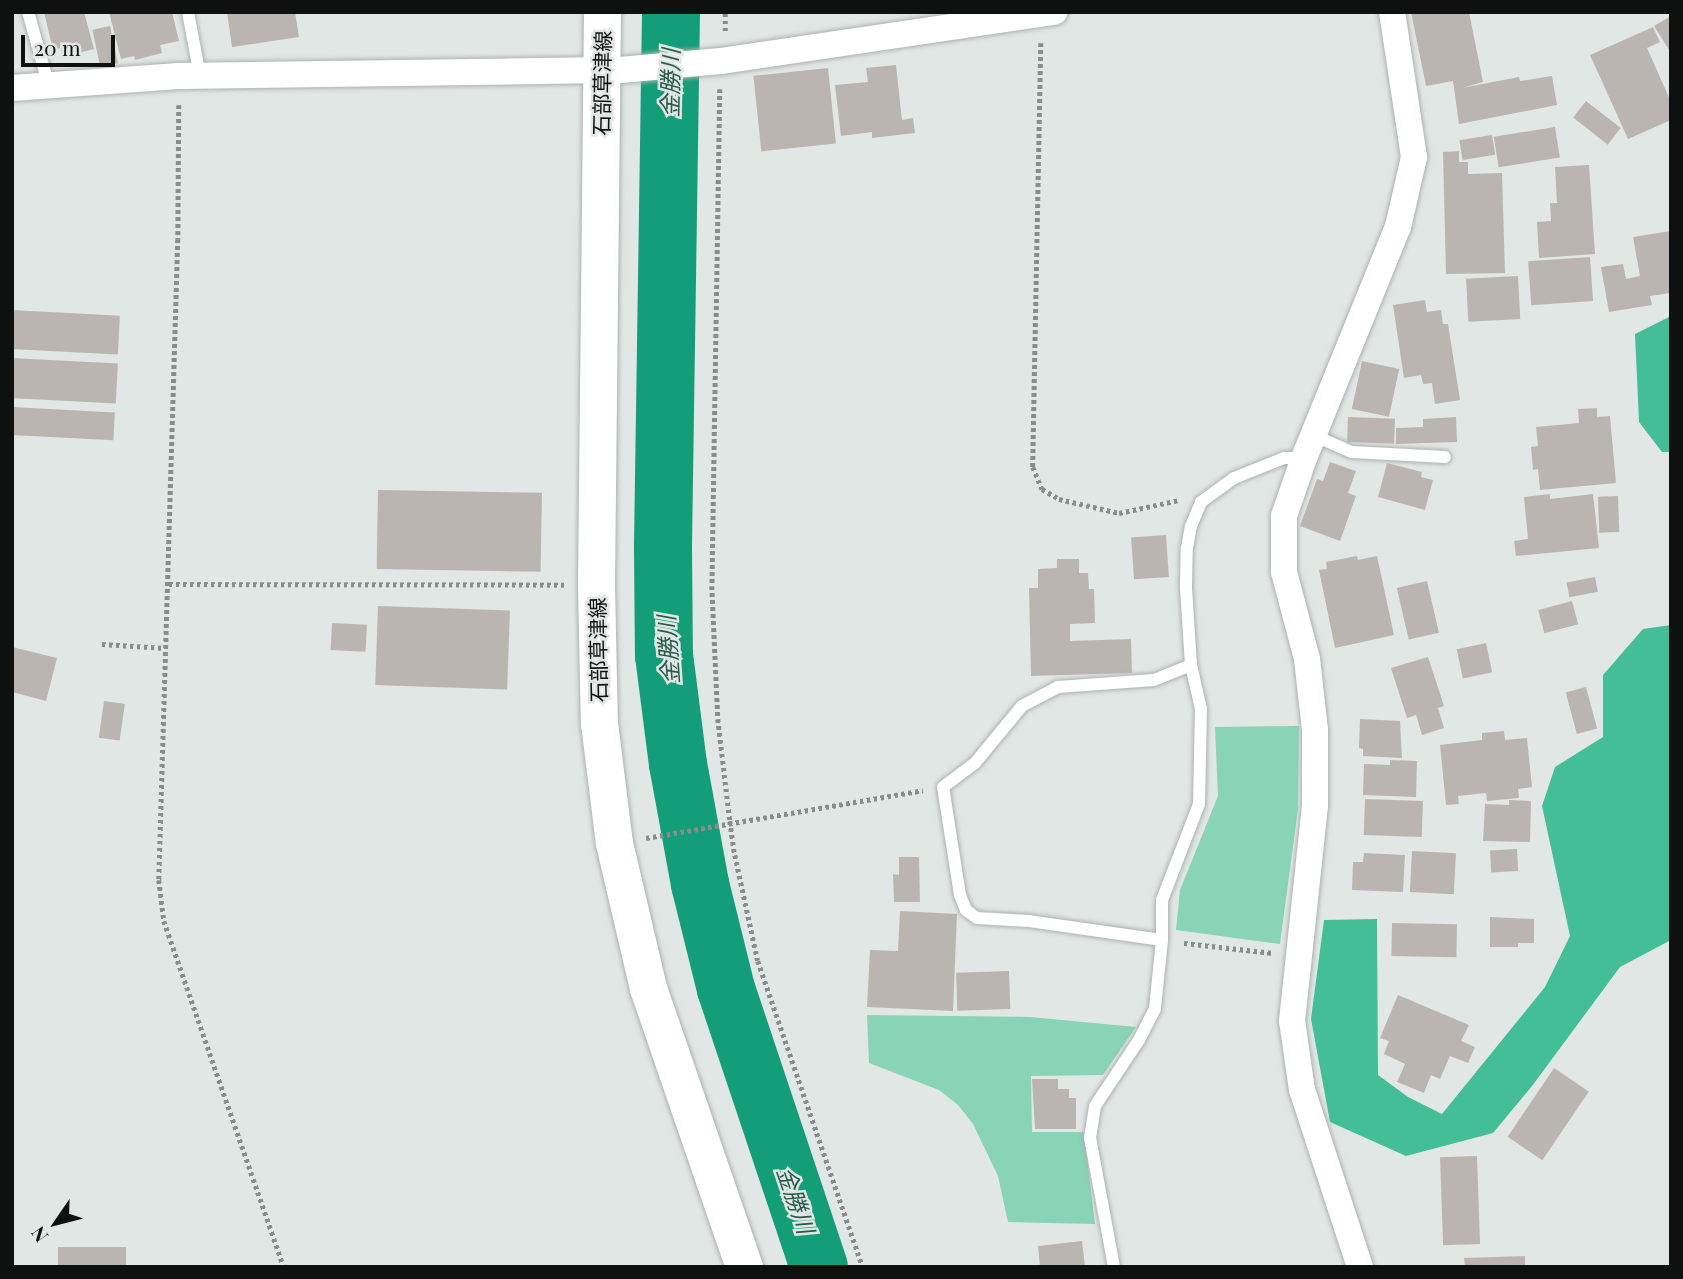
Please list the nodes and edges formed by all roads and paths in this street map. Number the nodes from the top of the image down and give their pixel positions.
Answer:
1 (27, 12) edge
2 (188, 12) edge
3 (602, 12) edge
4 (1392, 12) edge
5 (1047, 13) edge
6 (715, 61) junction
7 (611, 70) junction
8 (190, 76) junction
9 (49, 86) junction
10 (12, 88) edge
11 (1310, 447) junction
12 (1445, 457) dead end
13 (1201, 502) junction
14 (169, 584) junction
15 (596, 585) junction
16 (102, 644) dead end
17 (165, 648) junction
18 (1191, 665) junction
19 (943, 787) junction
20 (730, 821) junction
21 (652, 837) dead end
22 (1162, 940) junction
23 (1301, 956) junction
24 (284, 1267) edge
25 (744, 1267) edge
26 (863, 1267) edge
27 (1114, 1267) edge
28 (1360, 1267) edge

1 - 9 lane
2 - 8 lane
3 - 7 main road, 石部草津線
4 - 11 street
5 - 6 street
5 - 13 path
6 - 7 street
6 - 20 path
7 - 8 street
7 - 15 main road, 石部草津線
8 - 9 street
8 - 14 path
9 - 10 street
11 - 12 lane
11 - 13 lane
11 - 23 street
13 - 18 lane
14 - 15 path
14 - 17 path
15 - 25 main road, 石部草津線
16 - 17 path
17 - 24 path
18 - 19 lane
18 - 22 lane
19 - 20 path
19 - 22 lane
20 - 21 path
20 - 26 path
22 - 23 path
22 - 27 lane
23 - 28 street

